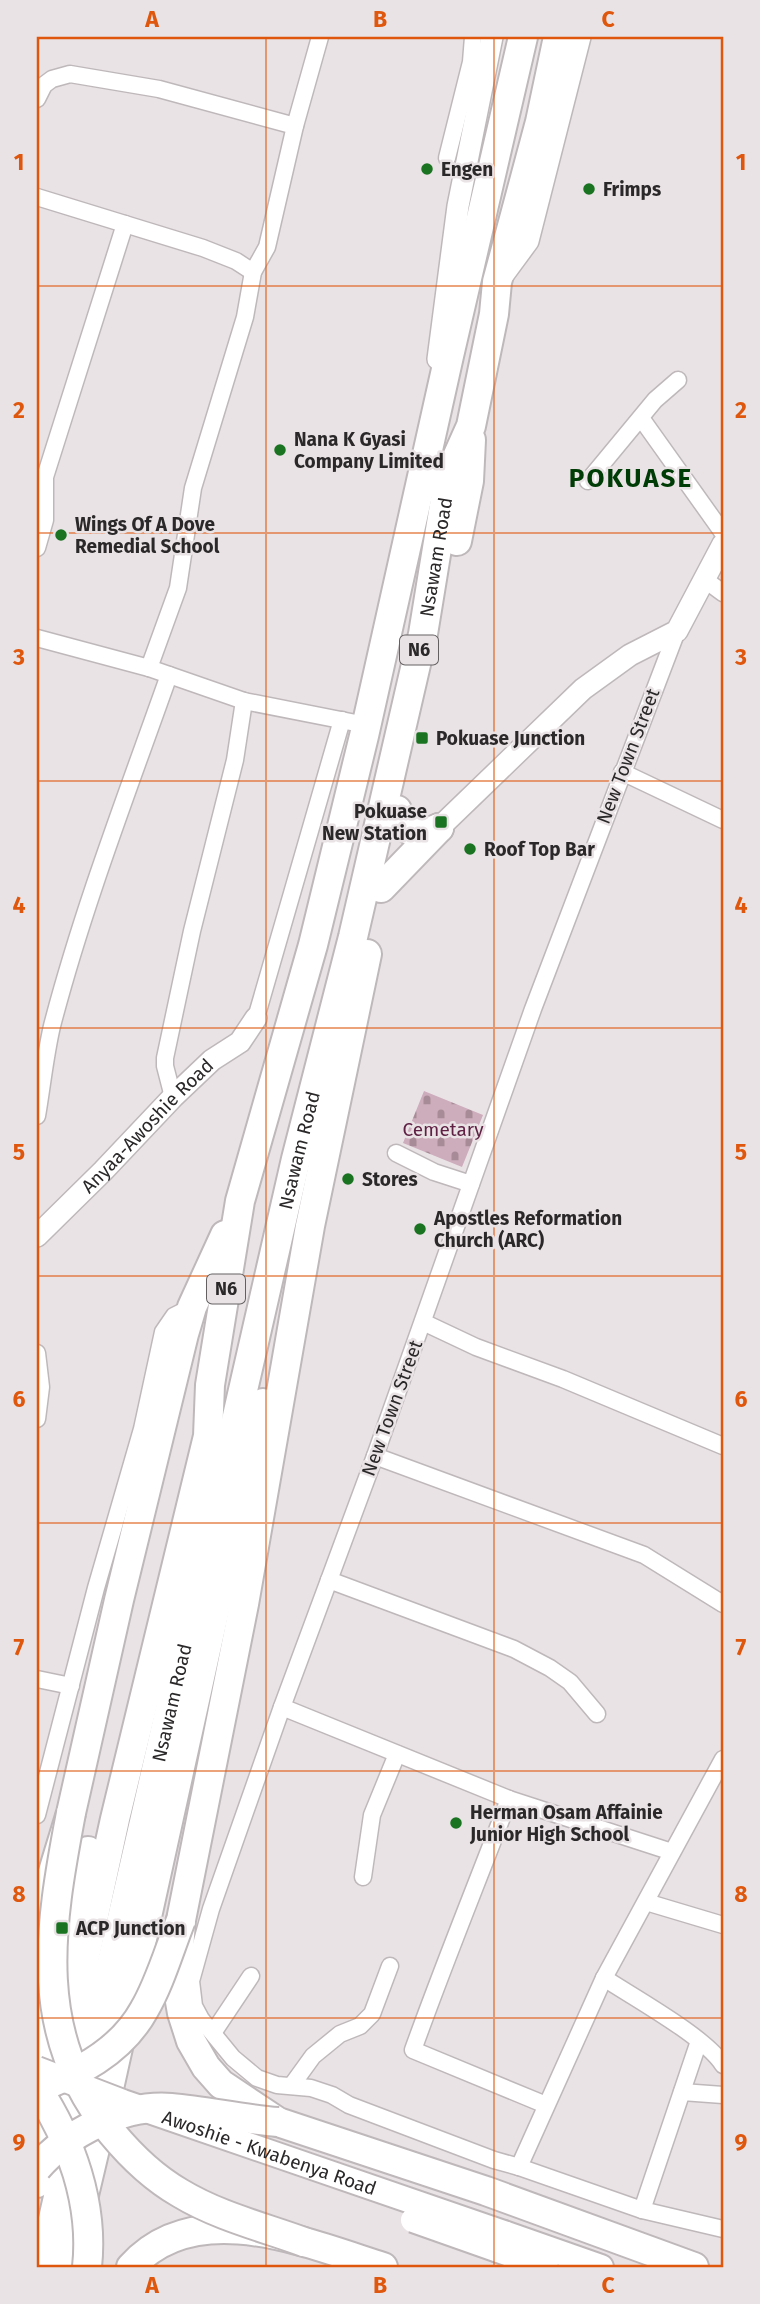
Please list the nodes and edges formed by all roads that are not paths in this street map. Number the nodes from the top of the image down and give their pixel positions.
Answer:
1 (320, 37) edge
2 (473, 37) edge
3 (492, 37) edge
4 (523, 37) edge
5 (558, 37) edge
6 (580, 37) edge
7 (37, 99) edge
8 (476, 116) junction
9 (295, 126) junction
10 (447, 158) dead end
11 (490, 176) junction
12 (37, 197) edge
13 (125, 224) junction
14 (253, 272) junction
15 (497, 282) junction
16 (444, 378) junction
17 (678, 380) dead end
18 (641, 418) junction
19 (471, 426) junction
20 (589, 481) dead end
21 (723, 533) edge
22 (723, 544) edge
23 (37, 548) edge
24 (704, 579) junction
25 (723, 593) edge
26 (677, 631) junction
27 (37, 638) edge
28 (149, 668) junction
29 (169, 675) junction
30 (244, 701) junction
31 (354, 723) junction
32 (622, 772) junction
33 (397, 810) junction
34 (723, 820) edge
35 (439, 828) junction
36 (381, 888) junction
37 (256, 1018) joint
38 (173, 1097) junction
39 (37, 1116) edge
40 (396, 1153) dead end
41 (471, 1184) junction
42 (240, 1201) junction
43 (310, 1226) junction
44 (37, 1236) edge
45 (192, 1307) junction
46 (423, 1322) junction
47 (37, 1353) edge
48 (210, 1385) junction
49 (37, 1419) edge
50 (723, 1446) edge
51 (375, 1456) junction
52 (329, 1580) junction
53 (723, 1604) edge
54 (37, 1679) edge
55 (71, 1685) junction
56 (282, 1707) junction
57 (597, 1714) dead end
58 (397, 1754) junction
59 (723, 1759) edge
60 (509, 1799) junction
61 (71, 1813) junction
62 (37, 1815) edge
63 (672, 1852) junction
64 (363, 1877) dead end
65 (646, 1902) junction
66 (37, 1911) edge
67 (181, 1920) junction
68 (723, 1925) edge
69 (390, 1966) dead end
70 (251, 1976) dead end
71 (604, 1978) junction
72 (213, 2033) junction
73 (699, 2041) junction
74 (723, 2065) edge
75 (37, 2068) edge
76 (37, 2074) edge
77 (292, 2085) junction
78 (37, 2087) edge
79 (682, 2092) junction
80 (723, 2095) edge
81 (546, 2105) junction
82 (278, 2122) junction
83 (519, 2167) junction
84 (37, 2168) edge
85 (37, 2183) edge
86 (642, 2210) junction
87 (723, 2229) edge
88 (304, 2242) junction
89 (501, 2242) junction
90 (42, 2267) edge
91 (66, 2267) edge
92 (87, 2267) edge
93 (131, 2267) edge
94 (383, 2267) edge
95 (546, 2267) edge
96 (601, 2267) edge
97 (694, 2267) edge

1 - 9 street
2 - 10 street
3 - 8 street
4 - 11 highway, Nsawam Road / N6
5 - 15 highway, Nsawam Road / N6
6 - 15 street
7 - 9 street
8 - 11 street
8 - 16 street
9 - 14 street
11 - 16 highway, Nsawam Road / N6
12 - 13 street
13 - 14 street
13 - 23 street
14 - 28 street
15 - 19 highway, Nsawam Road / N6
16 - 31 highway, Nsawam Road / N6
17 - 18 street
18 - 20 street
18 - 21 street
19 - 33 highway
19 - 90 highway, Nsawam Road / N6
22 - 24 street
24 - 25 street
24 - 26 street
26 - 32 street, New Town Street
26 - 35 street
27 - 28 street
28 - 29 street
29 - 30 street
29 - 39 street
30 - 31 street
30 - 38 street
31 - 37 street
31 - 42 highway, Nsawam Road / N6
32 - 34 street
32 - 41 street, New Town Street
33 - 35 highway
33 - 36 highway
35 - 36 highway
36 - 43 highway
37 - 38 street, Anyaa-Awoshie Road
38 - 44 street, Anyaa-Awoshie Road
40 - 41 street
41 - 46 street, New Town Street
42 - 45 highway
42 - 48 highway, Nsawam Road / N6
43 - 67 highway
43 - 91 highway
45 - 55 street
45 - 61 highway
46 - 50 street
46 - 51 street, New Town Street
47 - 49 street
48 - 76 highway
48 - 85 highway, Nsawam Road / N6
51 - 52 street, New Town Street
51 - 53 street
52 - 56 street, New Town Street
52 - 57 street
54 - 55 street
55 - 62 street
56 - 58 street
56 - 72 street, New Town Street
58 - 60 street
58 - 64 street
59 - 63 street
60 - 63 street
60 - 81 street
61 - 66 highway, bridge
61 - 88 highway, bridge
63 - 65 street
65 - 68 street
65 - 71 street
67 - 78 highway, bridge
67 - 82 highway, bridge
69 - 77 street
70 - 72 street
71 - 73 street
71 - 81 street
72 - 77 street, New Town Street
73 - 74 street
73 - 79 street
75 - 89 main road, Awoshie - Kwabenya Road, bridge
77 - 83 street, New Town Street
78 - 89 main road, Awoshie - Kwabenya Road, bridge
78 - 92 highway, bridge
79 - 80 street
79 - 86 street
81 - 83 street
82 - 84 highway, bridge
82 - 97 highway
83 - 86 street, New Town Street
86 - 87 street, New Town Street
88 - 93 highway, bridge
88 - 94 highway
89 - 95 main road
89 - 96 main road

